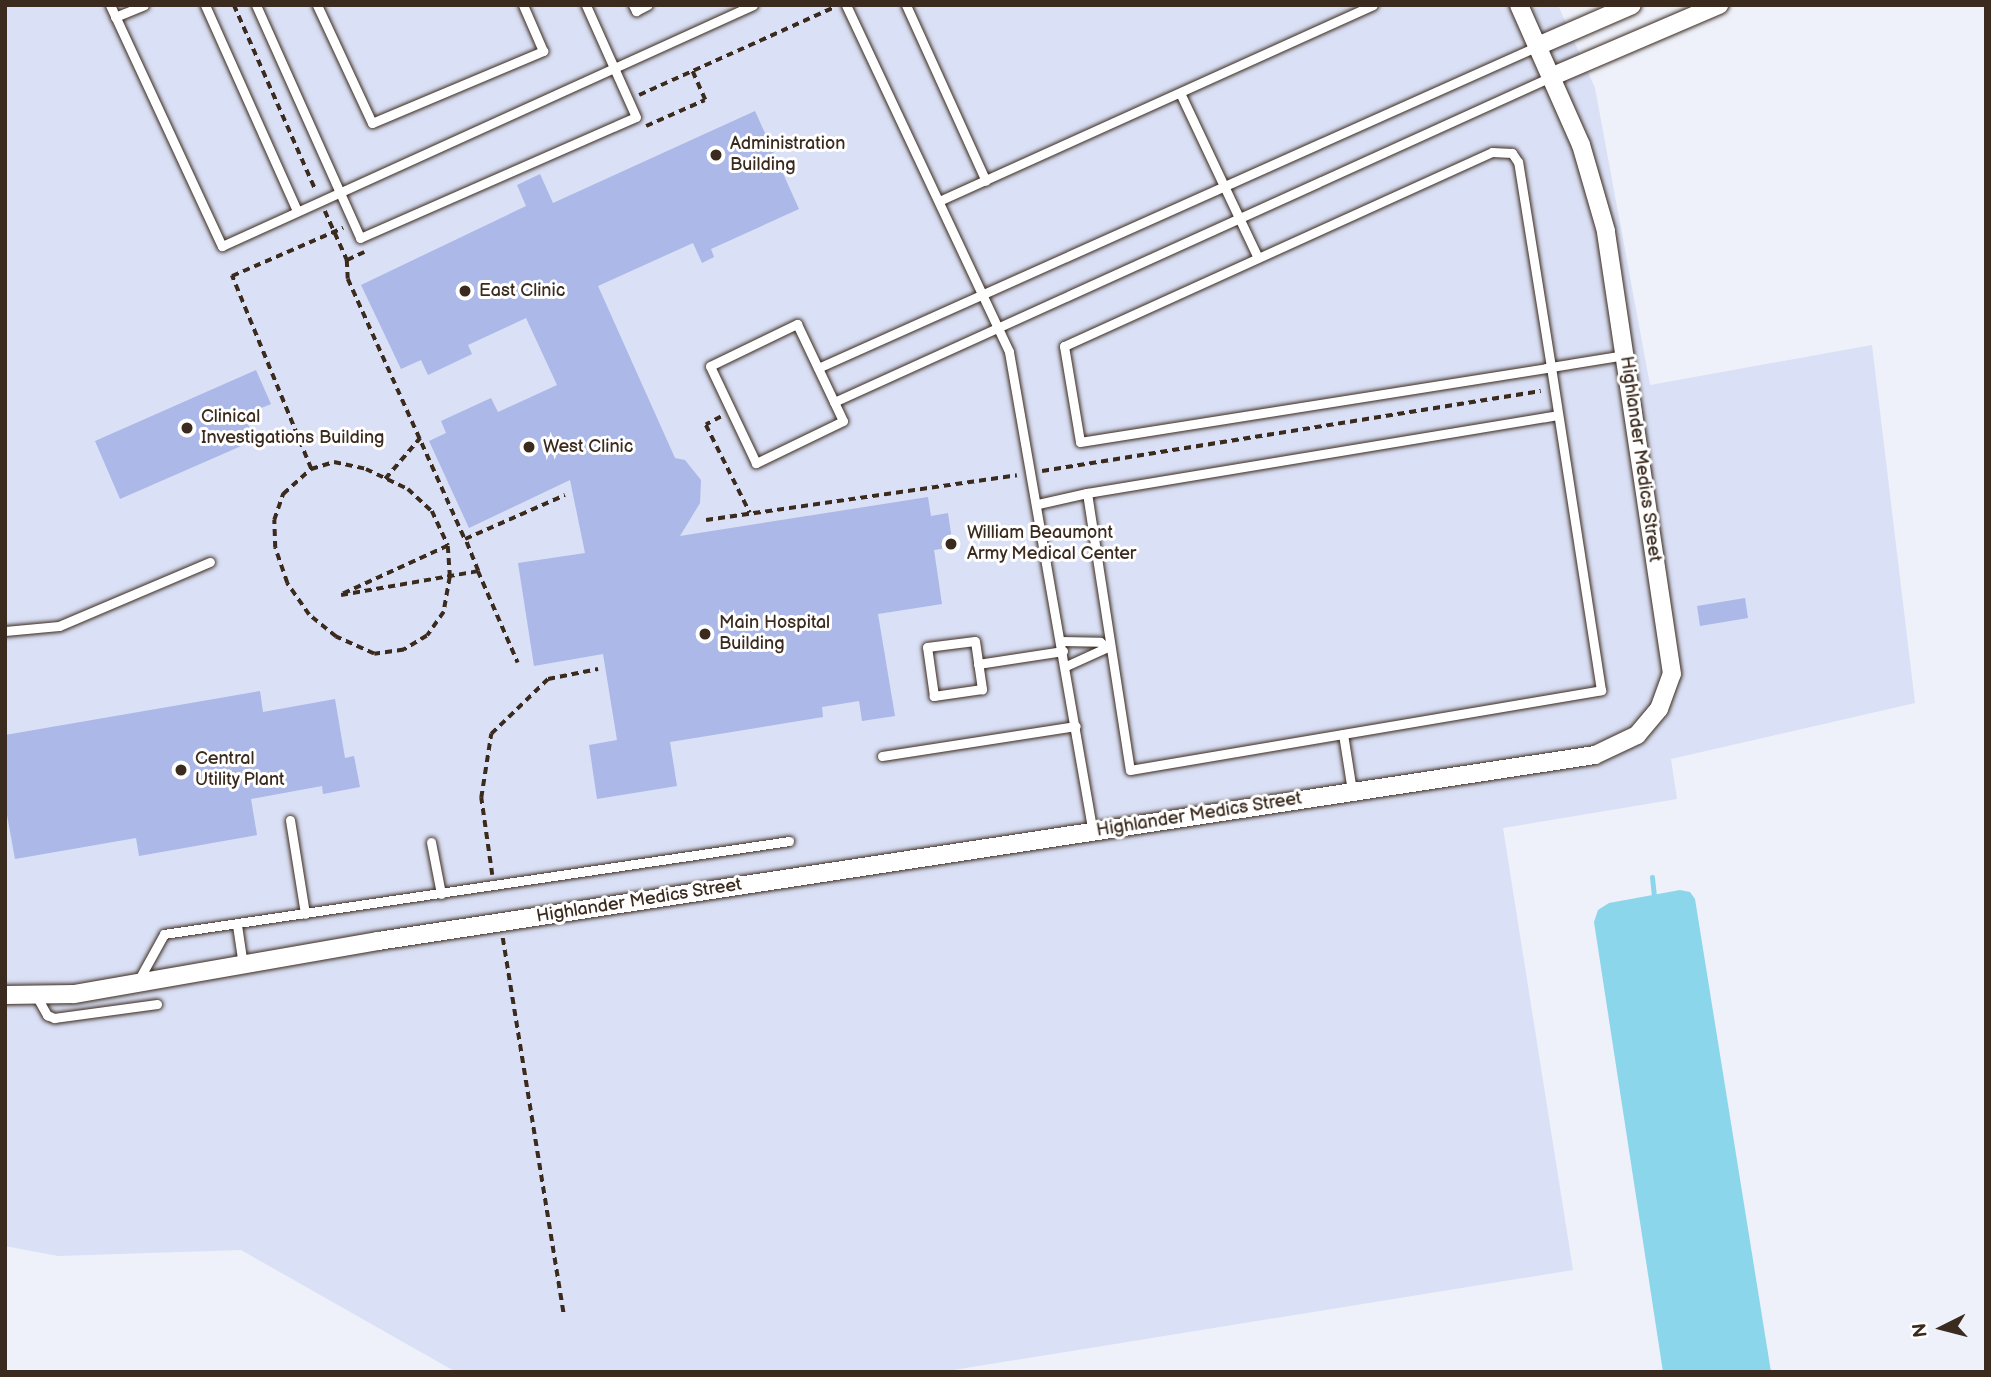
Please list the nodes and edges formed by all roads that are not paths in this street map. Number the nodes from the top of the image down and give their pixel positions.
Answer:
1 (110, 5) edge
2 (144, 5) edge
3 (205, 5) edge
4 (256, 5) edge
5 (317, 5) edge
6 (523, 5) edge
7 (586, 5) edge
8 (633, 5) edge
9 (648, 5) edge
10 (753, 5) edge
11 (846, 5) edge
12 (906, 5) edge
13 (1373, 5) edge
14 (1520, 5) edge
15 (1632, 5) edge
16 (1719, 5) edge
17 (115, 17) junction
18 (1539, 45) junction
19 (614, 68) junction
20 (1553, 76) junction
21 (1181, 95) junction
22 (986, 181) junction
23 (1223, 187) junction
24 (339, 191) junction
25 (939, 201) junction
26 (297, 211) junction
27 (1238, 219) junction
28 (1258, 258) junction
29 (982, 295) junction
30 (998, 328) junction
31 (1625, 355) junction
32 (1551, 367) junction
33 (818, 368) junction
34 (834, 402) junction
35 (1558, 415) junction
36 (1087, 493) junction
37 (1038, 504) junction
38 (211, 562) dead end
39 (5, 631) edge
40 (1062, 646) junction
41 (1108, 647) junction
42 (978, 664) junction
43 (1066, 666) junction
44 (1076, 726) junction
45 (1343, 734) junction
46 (882, 755) dead end
47 (1352, 791) junction
48 (290, 820) dead end
49 (1093, 831) junction
50 (789, 841) dead end
51 (431, 842) dead end
52 (441, 894) junction
53 (304, 914) junction
54 (237, 925) junction
55 (243, 965) junction
56 (136, 984) junction
57 (5, 995) edge
58 (37, 997) junction
59 (157, 1004) dead end

1 - 17 lane
2 - 17 lane
3 - 26 lane
4 - 24 lane
5 - 6 lane
7 - 19 lane
8 - 9 lane
10 - 19 lane
11 - 25 lane
12 - 22 lane
13 - 21 lane
14 - 18 street, Highlander Medics Street
15 - 18 street
16 - 20 street
17 - 26 lane
18 - 20 street, Highlander Medics Street
18 - 23 lane
19 - 24 lane
19 - 24 lane
20 - 27 lane
20 - 31 street, Highlander Medics Street
21 - 22 lane
21 - 23 lane
22 - 25 lane
23 - 27 lane
23 - 29 lane
24 - 26 lane
25 - 29 lane
27 - 28 lane
27 - 30 lane
28 - 32 lane
28 - 32 lane
29 - 30 lane
29 - 33 lane
30 - 34 lane
30 - 37 lane
31 - 32 lane
31 - 47 street, Highlander Medics Street
32 - 35 lane
33 - 34 lane
33 - 34 lane
35 - 36 lane
35 - 45 lane
36 - 37 lane
36 - 41 lane
37 - 40 lane
38 - 39 lane
40 - 41 lane
40 - 42 lane
40 - 43 lane
41 - 43 lane
41 - 45 lane
42 - 42 lane
43 - 44 lane
44 - 46 lane
44 - 49 lane
45 - 47 lane
47 - 49 street, Highlander Medics Street
48 - 53 lane
49 - 55 street, Highlander Medics Street
50 - 52 lane
51 - 52 lane
52 - 53 lane
53 - 54 lane
54 - 55 lane
54 - 56 lane
55 - 56 street, Highlander Medics Street
56 - 58 street, Highlander Medics Street
57 - 58 street, Highlander Medics Street
58 - 59 lane

